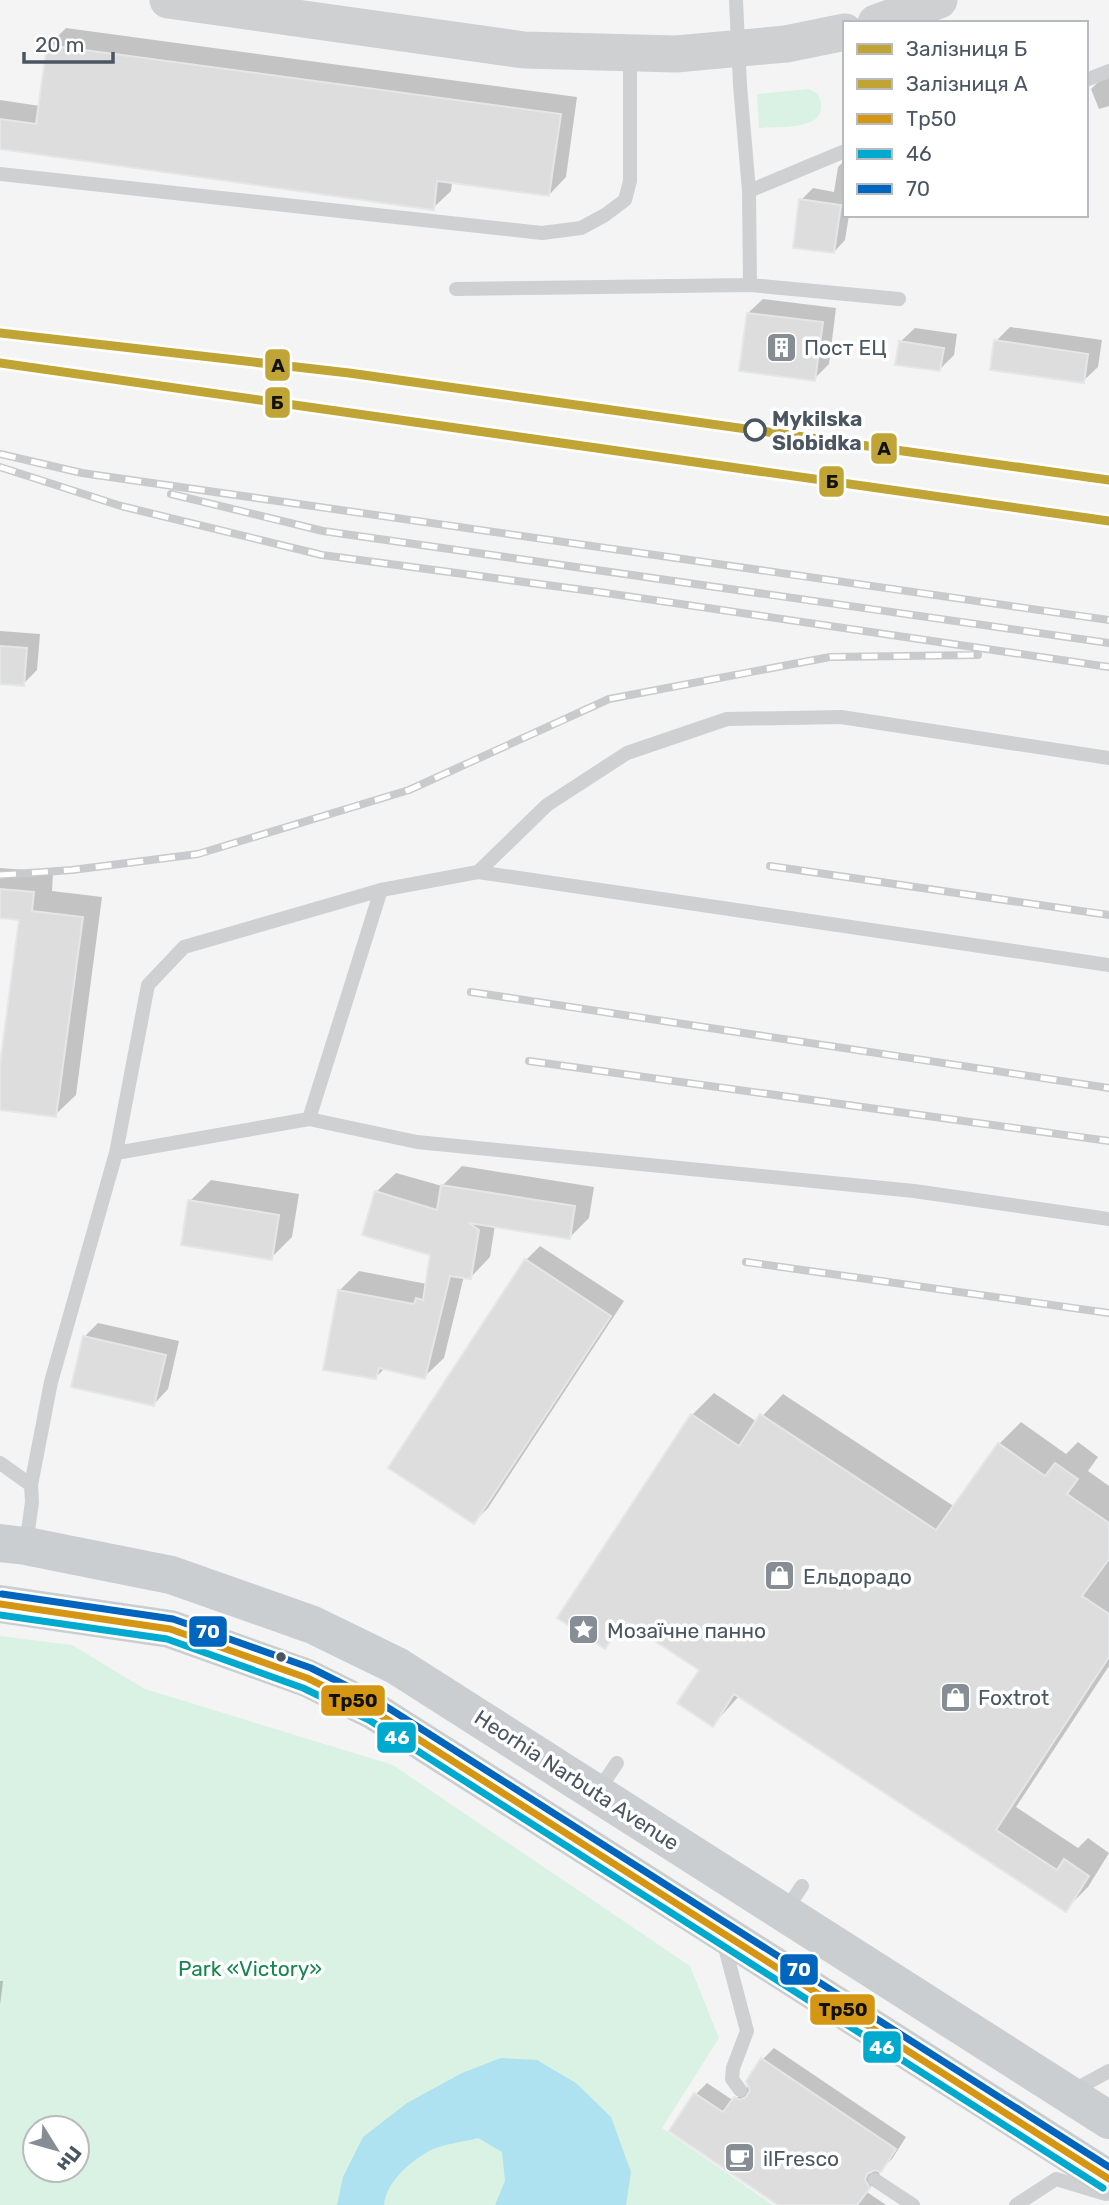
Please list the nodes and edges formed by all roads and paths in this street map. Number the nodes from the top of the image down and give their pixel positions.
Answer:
1 (167, 0) edge
2 (736, 0) edge
3 (939, 0) edge
4 (881, 21) edge
5 (843, 32) edge
6 (738, 49) junction
7 (630, 53) junction
8 (1109, 71) edge
9 (1088, 79) edge
10 (843, 152) edge
11 (0, 174) edge
12 (748, 191) junction
13 (750, 285) junction
14 (456, 289) dead end
15 (899, 299) dead end
16 (1109, 758) edge
17 (478, 872) junction
18 (381, 890) junction
19 (1109, 965) edge
20 (309, 1119) junction
21 (116, 1153) junction
22 (1109, 1219) edge
23 (0, 1463) edge
24 (31, 1485) junction
25 (13, 1545) edge
26 (0, 1604) edge
27 (722, 1932) junction
28 (1109, 2071) edge
29 (1056, 2087) junction
30 (740, 2090) dead end
31 (1109, 2120) edge
32 (1109, 2179) edge
33 (875, 2180) dead end
34 (1109, 2195) edge
35 (913, 2205) edge
36 (1016, 2205) edge

1 - 7 street
2 - 6 lane
3 - 4 street
5 - 6 street
6 - 7 street
6 - 12 lane
7 - 11 lane
8 - 9 lane
10 - 12 lane
12 - 13 lane
13 - 14 lane
13 - 15 lane
16 - 17 lane
17 - 18 lane
17 - 19 lane
18 - 20 lane
18 - 21 lane
20 - 21 lane
20 - 22 lane
21 - 24 lane
23 - 24 lane
24 - 25 lane
25 - 29 main road, Heorhia Narbuta Avenue
26 - 27 main road
27 - 30 lane
27 - 32 main road
28 - 29 lane
29 - 31 main road, Heorhia Narbuta Avenue
33 - 35 lane
34 - 36 lane

